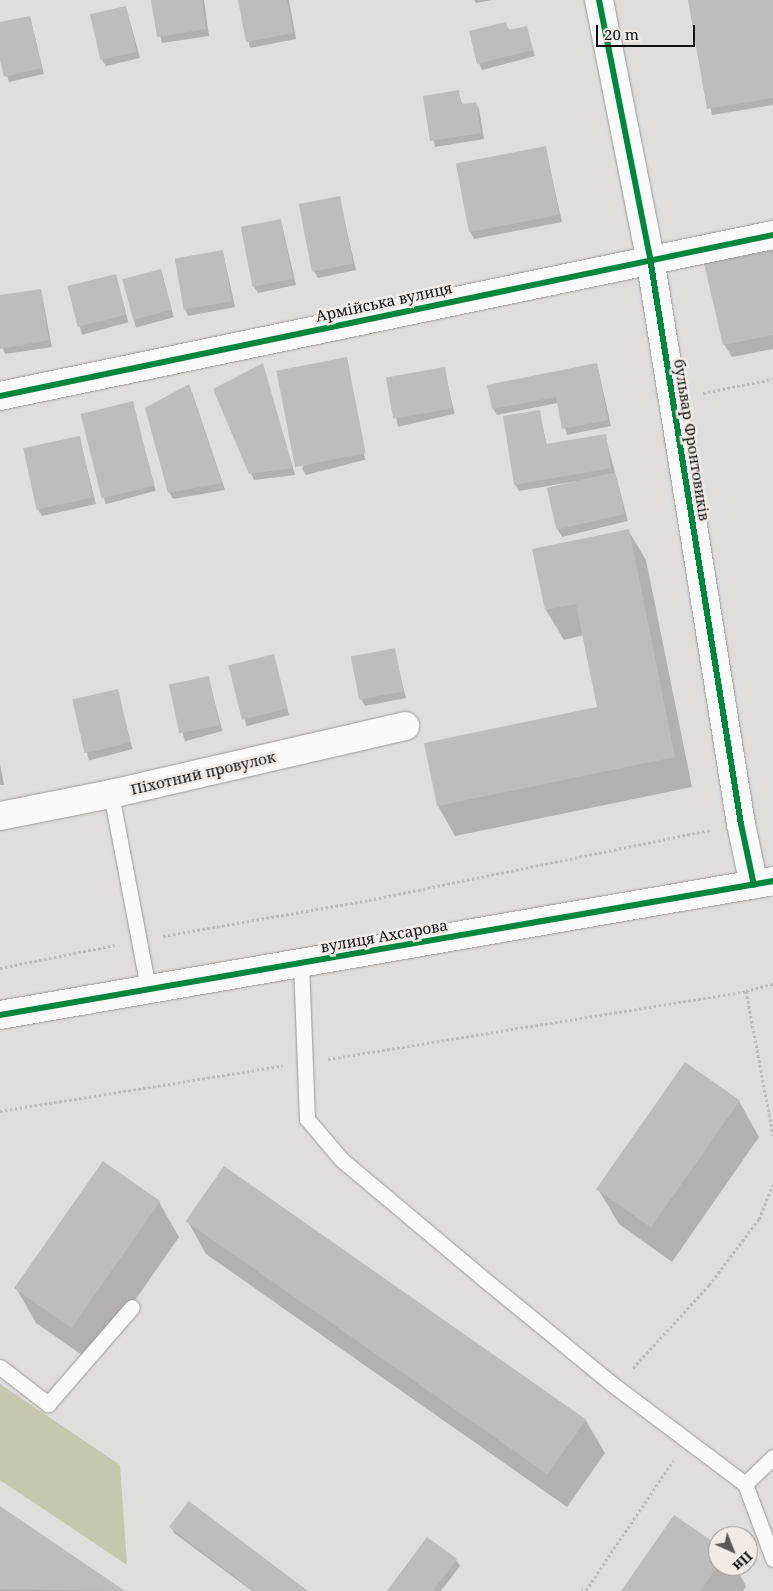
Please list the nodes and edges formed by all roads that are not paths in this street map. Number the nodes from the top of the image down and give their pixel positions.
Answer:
1 (599, 0) edge
2 (773, 235) edge
3 (650, 258) junction
4 (0, 396) edge
5 (405, 726) dead end
6 (111, 794) junction
7 (0, 816) edge
8 (763, 883) edge
9 (301, 963) junction
10 (148, 988) junction
11 (0, 1015) edge
12 (132, 1307) dead end
13 (0, 1367) edge
14 (773, 1457) edge
15 (745, 1484) junction
16 (773, 1559) edge

1 - 3 street, бульвар Фронтовиків
2 - 3 street, Армійська вулиця
3 - 4 street, Армійська вулиця
3 - 8 street, бульвар Фронтовиків
5 - 6 street, Піхотний провулок
6 - 7 street, Піхотний провулок
6 - 10 lane
8 - 9 street, вулиця Ахсарова
9 - 10 street, вулиця Ахсарова
9 - 15 lane
10 - 11 street, вулиця Ахсарова
12 - 13 lane
14 - 15 lane
15 - 16 lane

